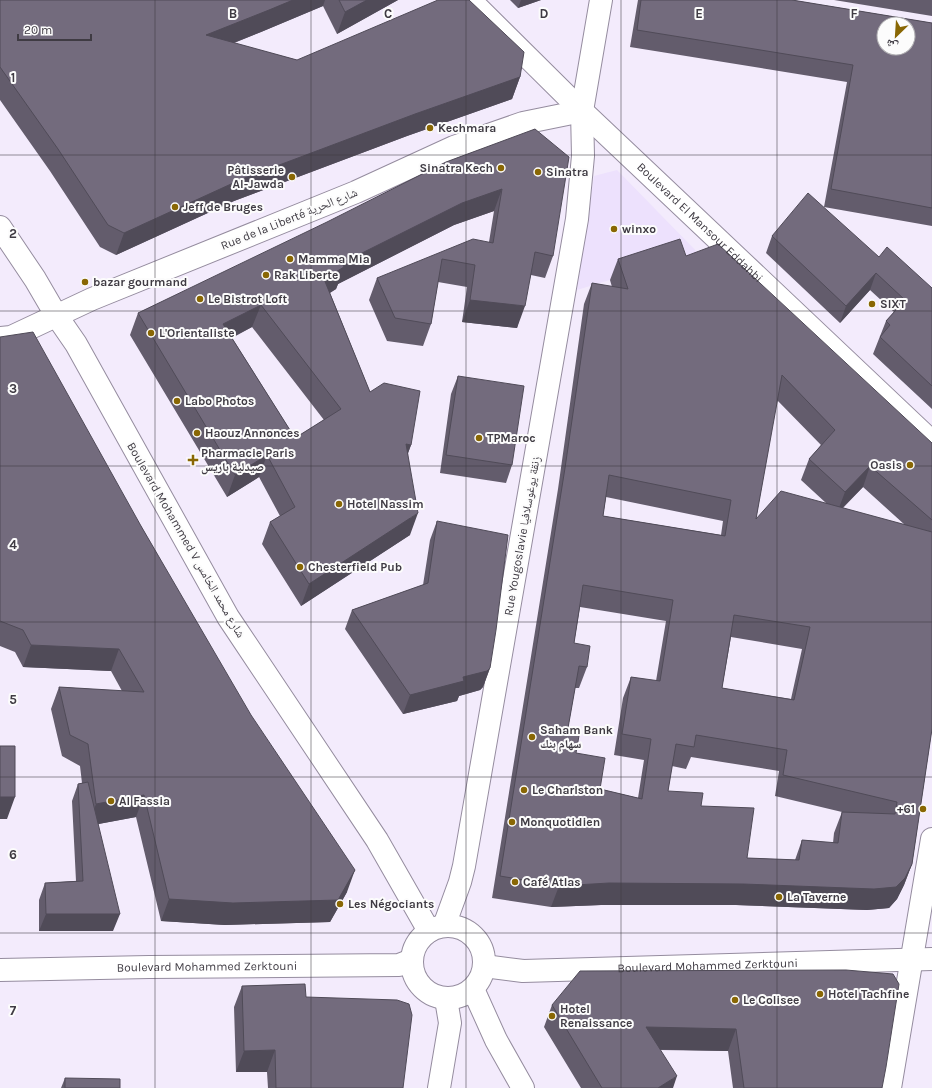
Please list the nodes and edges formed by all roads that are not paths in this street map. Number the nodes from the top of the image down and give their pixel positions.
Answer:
1 (470, 0) edge
2 (602, 0) edge
3 (582, 111) junction
4 (0, 227) edge
5 (56, 315) junction
6 (0, 338) edge
7 (932, 442) edge
8 (932, 839) edge
9 (437, 928) junction
10 (922, 959) edge
11 (412, 960) junction
12 (484, 966) junction
13 (0, 970) edge
14 (473, 989) junction
15 (446, 999) junction
16 (439, 1088) edge
17 (523, 1088) edge
18 (890, 1088) edge

1 - 3 street, Boulevard El Mansour Eddahbi
2 - 3 street, Rue Yougoslavie زنقة يوغوسلافيا
3 - 5 street, Rue de la Liberté شارع الحرية
3 - 7 street, Boulevard El Mansour Eddahbi
3 - 9 street, Rue Yougoslavie زنقة يوغوسلافيا
4 - 5 street, Boulevard Mohammed V شارع محمد الخامس
5 - 6 street, Rue de la Liberté شارع الحرية
5 - 9 street, Boulevard Mohammed V شارع محمد الخامس
8 - 10 street
9 - 11 street
9 - 12 street
10 - 12 street, Boulevard Mohammed Zerktouni
10 - 18 street
11 - 13 street, Boulevard Mohammed Zerktouni
11 - 15 street
12 - 14 street
14 - 15 street
14 - 17 street
15 - 16 street

